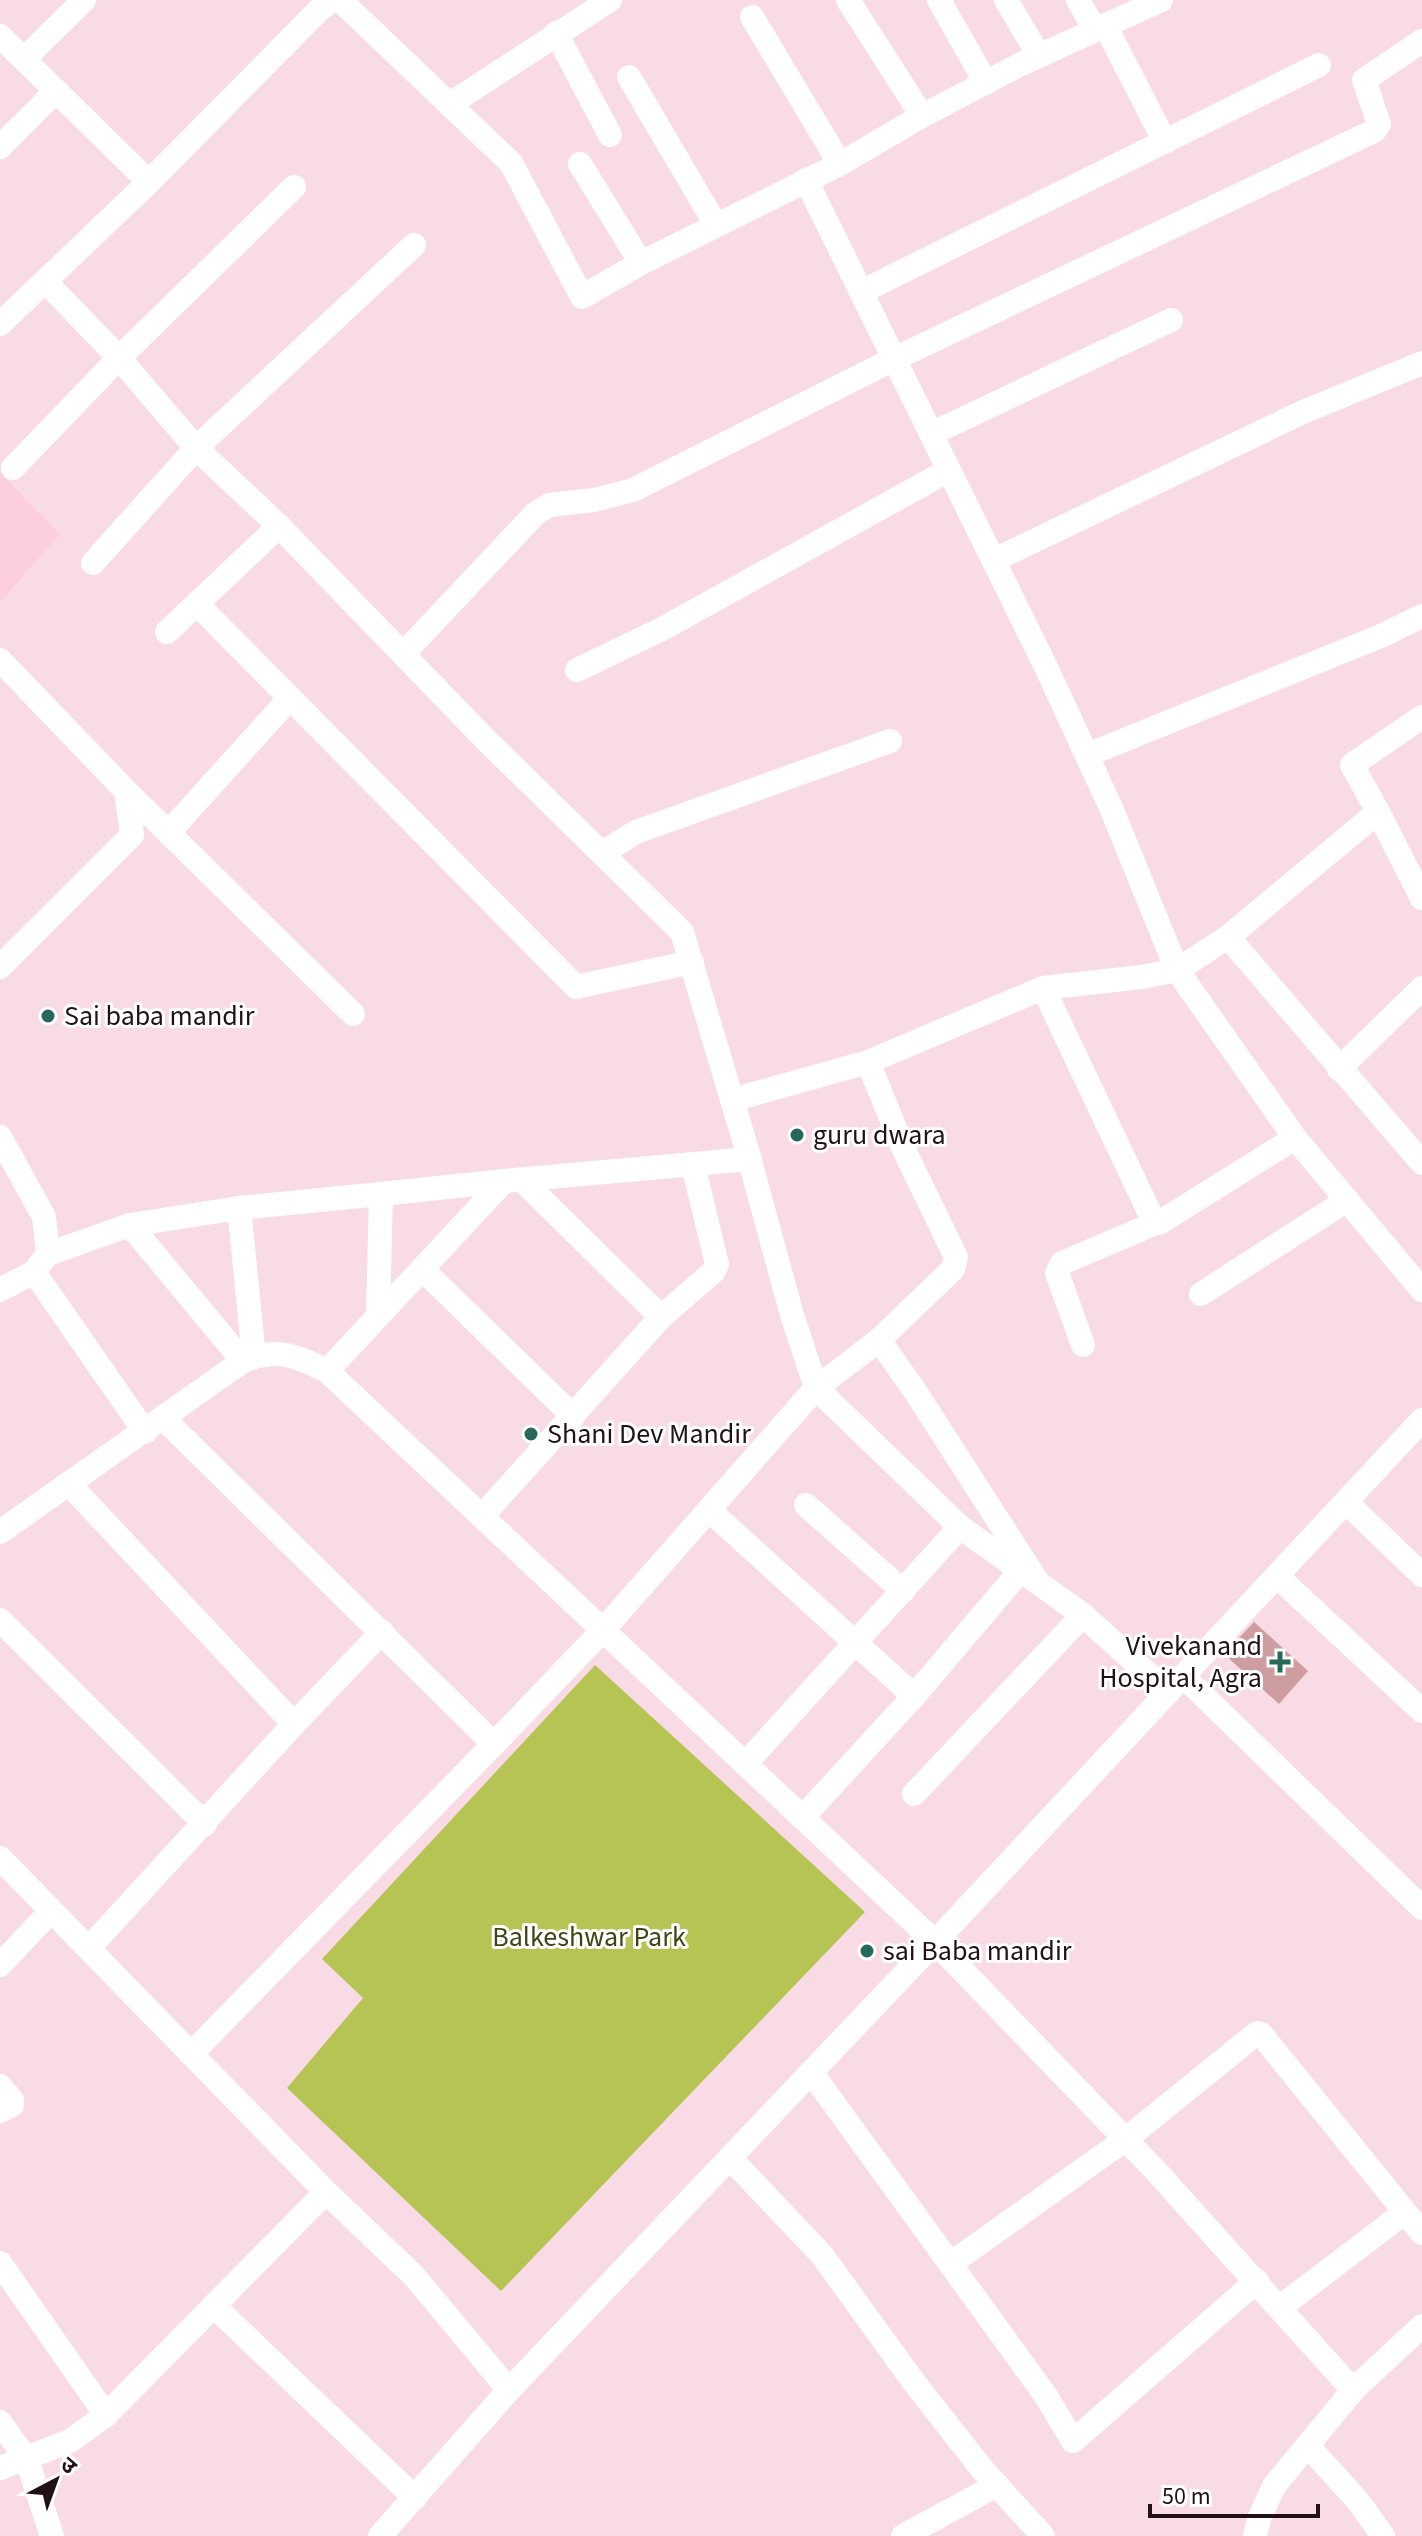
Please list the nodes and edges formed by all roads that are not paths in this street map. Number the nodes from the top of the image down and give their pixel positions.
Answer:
1 (84, 0) edge
2 (610, 0) edge
3 (848, 0) edge
4 (939, 0) edge
5 (1006, 0) edge
6 (1078, 0) edge
7 (1157, 1) edge
8 (325, 2) edge
9 (752, 17) dead end
10 (1100, 28) junction
11 (556, 33) junction
12 (0, 36) edge
13 (1422, 41) edge
14 (1039, 56) junction
15 (24, 59) junction
16 (1319, 65) dead end
17 (629, 77) dead end
18 (986, 83) junction
19 (56, 91) junction
20 (450, 104) junction
21 (922, 116) junction
22 (610, 135) dead end
23 (1165, 142) junction
24 (0, 147) edge
25 (580, 164) dead end
26 (840, 164) junction
27 (806, 180) junction
28 (149, 182) junction
29 (294, 187) dead end
30 (716, 225) junction
31 (414, 245) dead end
32 (641, 263) junction
33 (45, 281) junction
34 (861, 292) junction
35 (1171, 320) dead end
36 (0, 324) edge
37 (119, 358) junction
38 (894, 359) junction
39 (1422, 363) edge
40 (931, 434) junction
41 (196, 448) junction
42 (13, 468) dead end
43 (949, 470) junction
44 (279, 526) junction
45 (994, 560) junction
46 (93, 563) dead end
47 (197, 604) junction
48 (1422, 616) edge
49 (167, 632) dead end
50 (404, 653) junction
51 (0, 660) edge
52 (577, 670) dead end
53 (290, 698) junction
54 (1422, 717) edge
55 (890, 741) dead end
56 (1087, 755) junction
57 (126, 791) junction
58 (1378, 812) junction
59 (169, 832) junction
60 (602, 853) junction
61 (1422, 898) edge
62 (1228, 937) junction
63 (5, 950) edge
64 (692, 962) junction
65 (1177, 970) junction
66 (1043, 988) junction
67 (1422, 988) edge
68 (353, 1014) dead end
69 (868, 1062) junction
70 (1339, 1069) junction
71 (732, 1100) junction
72 (0, 1137) edge
73 (1295, 1138) junction
74 (750, 1159) junction
75 (1422, 1163) edge
76 (693, 1165) junction
77 (513, 1180) junction
78 (381, 1194) junction
79 (1347, 1200) junction
80 (239, 1208) junction
81 (1156, 1223) junction
82 (130, 1225) junction
83 (41, 1263) junction
84 (422, 1269) junction
85 (0, 1290) edge
86 (1422, 1290) edge
87 (1201, 1294) dead end
88 (378, 1316) junction
89 (661, 1317) junction
90 (879, 1340) junction
91 (1083, 1345) dead end
92 (249, 1359) junction
93 (327, 1371) junction
94 (816, 1388) junction
95 (573, 1416) junction
96 (1422, 1420) edge
97 (154, 1426) junction
98 (69, 1484) junction
99 (1346, 1502) junction
100 (806, 1505) dead end
101 (709, 1510) junction
102 (483, 1515) junction
103 (960, 1527) junction
104 (0, 1532) edge
105 (1422, 1575) edge
106 (1029, 1576) junction
107 (1277, 1576) junction
108 (903, 1591) junction
109 (1083, 1615) junction
110 (0, 1620) edge
111 (604, 1629) junction
112 (382, 1632) junction
113 (856, 1644) junction
114 (1176, 1684) junction
115 (914, 1696) junction
116 (1422, 1711) edge
117 (294, 1724) junction
118 (494, 1744) junction
119 (746, 1763) junction
120 (914, 1794) dead end
121 (803, 1817) junction
122 (205, 1824) junction
123 (0, 1858) edge
124 (1422, 1908) edge
125 (51, 1911) junction
126 (935, 1942) junction
127 (89, 1948) junction
128 (0, 1965) edge
129 (191, 2054) junction
130 (811, 2072) junction
131 (0, 2086) edge
132 (0, 2111) edge
133 (1126, 2139) junction
134 (730, 2158) junction
135 (326, 2192) junction
136 (1404, 2213) junction
137 (1422, 2233) edge
138 (0, 2263) edge
139 (950, 2264) junction
140 (1257, 2281) junction
141 (214, 2306) junction
142 (1279, 2308) junction
143 (1422, 2326) edge
144 (509, 2390) junction
145 (1353, 2390) junction
146 (106, 2415) junction
147 (0, 2422) edge
148 (1308, 2446) junction
149 (27, 2460) junction
150 (0, 2468) edge
151 (997, 2485) junction
152 (415, 2498) junction
153 (52, 2536) edge
154 (380, 2536) edge
155 (903, 2536) edge
156 (1043, 2536) edge
157 (1255, 2536) edge
158 (1383, 2536) edge

1 - 15 street
2 - 11 street
3 - 21 street
4 - 18 street
5 - 14 street
6 - 10 street
7 - 10 street
8 - 20 street
8 - 28 street
9 - 26 street
10 - 14 street
10 - 23 street
11 - 20 street
11 - 22 street
12 - 15 street
13 - 38 street
14 - 18 street
15 - 19 street
16 - 23 street
17 - 30 street
18 - 21 street
19 - 24 street
19 - 28 street
20 - 32 street
21 - 26 street
23 - 34 street
25 - 32 street
26 - 27 street
27 - 30 street
27 - 34 street
28 - 33 street
29 - 37 street
30 - 32 street
31 - 41 street
33 - 36 street
33 - 37 street
34 - 38 street
35 - 40 street
37 - 41 street
37 - 42 street
38 - 40 street
38 - 50 street
39 - 45 street
40 - 43 street
41 - 44 street
41 - 46 street
43 - 45 street
43 - 52 street
44 - 47 street
44 - 50 street
45 - 56 street
47 - 49 street
47 - 53 street
48 - 56 street
50 - 60 street
51 - 57 street
53 - 59 street
53 - 64 street
54 - 58 street
55 - 60 street
56 - 65 street
57 - 59 street
57 - 63 street
58 - 61 street
58 - 62 street
59 - 68 street
60 - 64 street
62 - 65 street
62 - 70 street
64 - 71 street
65 - 66 street
65 - 73 street
66 - 69 street
66 - 81 street
67 - 70 street
69 - 71 street
69 - 90 street
70 - 75 street
71 - 74 street
72 - 83 street
73 - 79 street
73 - 81 street
74 - 76 street
74 - 94 street
76 - 77 street
76 - 89 street
77 - 78 street
77 - 84 street
77 - 89 street
78 - 80 street
78 - 88 street
79 - 86 street
79 - 87 street
80 - 82 street
80 - 92 street
81 - 91 street
82 - 83 street
82 - 92 street
83 - 85 street
83 - 97 street
84 - 88 street
84 - 95 street
88 - 93 street
89 - 95 street
90 - 94 street
90 - 106 street
92 - 93 street
92 - 97 street
93 - 102 street
94 - 101 street
94 - 103 street
95 - 102 street
96 - 99 street
97 - 98 street
97 - 112 street
98 - 104 street
98 - 117 street
99 - 105 street
99 - 107 street
100 - 108 street
101 - 111 street
101 - 113 street
102 - 111 street
103 - 106 street
103 - 108 street
106 - 109 street
106 - 115 street
107 - 114 street
107 - 116 street
108 - 113 street
109 - 114 street
109 - 120 street
110 - 122 street
111 - 118 street
111 - 119 street
112 - 117 street
112 - 118 street
113 - 115 street
113 - 119 street
114 - 124 street
114 - 126 street
115 - 121 street
117 - 122 street
118 - 129 street
119 - 121 street
121 - 126 street
122 - 127 street
123 - 125 street
125 - 127 street
125 - 128 street
126 - 130 street
126 - 133 street
127 - 129 street
129 - 135 street
130 - 134 street
130 - 139 street
131 - 132 street
133 - 136 street
133 - 139 street
133 - 140 street
134 - 144 street
134 - 151 street
135 - 141 street
135 - 144 street
136 - 137 street
136 - 142 street
138 - 146 street
139 - 140 street
140 - 142 street
141 - 146 street
141 - 152 street
142 - 145 street
143 - 145 street
144 - 152 street
145 - 148 street
146 - 149 street
147 - 149 street
148 - 157 street
148 - 158 street
149 - 150 street
149 - 153 street
151 - 155 street
151 - 156 street
152 - 154 street

